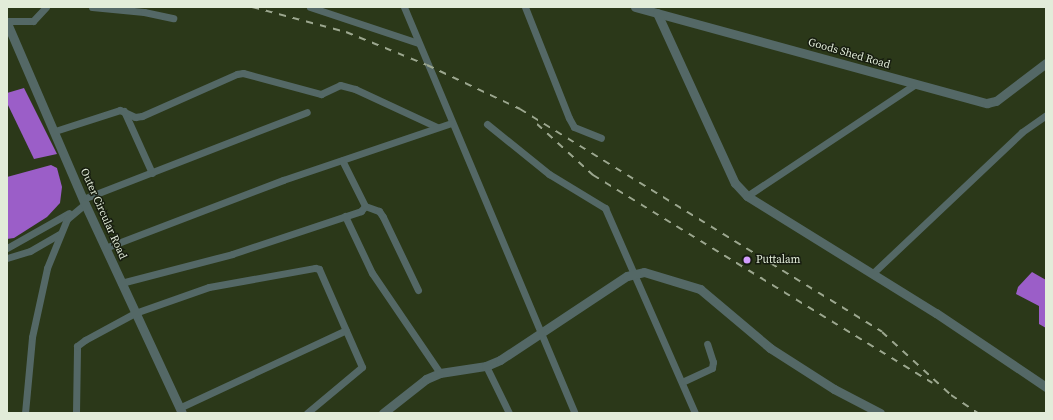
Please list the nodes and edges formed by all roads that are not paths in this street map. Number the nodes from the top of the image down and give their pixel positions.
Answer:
1 (46, 7) edge
2 (92, 7) edge
3 (310, 7) edge
4 (404, 7) edge
5 (525, 7) edge
6 (635, 7) edge
7 (652, 10) edge
8 (173, 18) dead end
9 (7, 22) edge
10 (418, 43) junction
11 (1046, 63) edge
12 (914, 85) junction
13 (124, 111) junction
14 (307, 112) dead end
15 (1046, 115) edge
16 (451, 123) junction
17 (487, 124) dead end
18 (437, 127) junction
19 (55, 131) junction
20 (601, 138) dead end
21 (342, 160) junction
22 (152, 173) junction
23 (747, 196) junction
24 (82, 203) junction
25 (366, 206) junction
26 (345, 216) junction
27 (59, 234) junction
28 (7, 248) edge
29 (105, 248) junction
30 (7, 258) edge
31 (634, 273) junction
32 (873, 274) junction
33 (121, 283) junction
34 (418, 290) dead end
35 (135, 313) junction
36 (346, 330) junction
37 (543, 333) junction
38 (707, 344) dead end
39 (486, 366) junction
40 (440, 373) junction
41 (682, 382) junction
42 (1046, 387) edge
43 (180, 411) edge
44 (25, 413) edge
45 (76, 413) edge
46 (307, 413) edge
47 (383, 413) edge
48 (509, 413) edge
49 (575, 413) edge
50 (695, 413) edge
51 (880, 413) edge

1 - 9 street
2 - 8 street
3 - 10 street
4 - 10 street
5 - 20 street
6 - 7 street, Goods Shed Road
7 - 12 street, Goods Shed Road
7 - 23 street
9 - 19 street, Outer Circular Road
10 - 16 street
11 - 12 street, Goods Shed Road
12 - 23 street
13 - 18 street
13 - 19 street
13 - 22 street
14 - 22 street
15 - 32 street
16 - 18 street
16 - 37 street
17 - 31 street
18 - 21 street
19 - 24 street, Outer Circular Road
21 - 25 street
21 - 29 street
22 - 24 street
23 - 32 street
24 - 27 street
24 - 28 street
24 - 29 street, Outer Circular Road
25 - 26 street
25 - 34 street
26 - 33 street
26 - 40 street
27 - 30 street
27 - 44 street
29 - 33 street, Outer Circular Road
31 - 37 street
31 - 41 street
31 - 51 street
32 - 42 street
33 - 35 street, Outer Circular Road
35 - 36 street
35 - 43 street, Outer Circular Road
35 - 45 street
36 - 43 street
36 - 46 street
37 - 39 street
37 - 49 street
38 - 41 street
39 - 40 street
39 - 48 street
40 - 47 street
41 - 50 street

